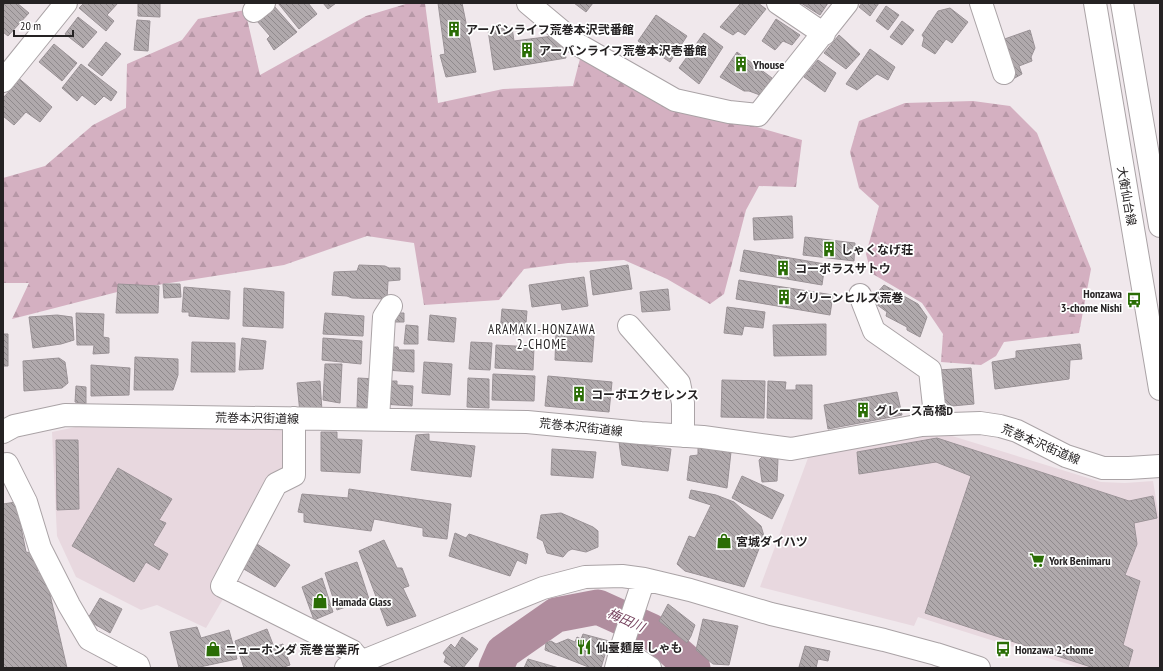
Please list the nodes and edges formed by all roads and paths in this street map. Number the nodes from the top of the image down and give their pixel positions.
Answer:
1 (66, 3) edge
2 (528, 3) edge
3 (778, 3) edge
4 (848, 3) edge
5 (981, 3) edge
6 (1095, 3) edge
7 (1122, 3) edge
8 (824, 34) junction
9 (1004, 73) dead end
10 (3, 81) edge
11 (1160, 226) edge
12 (860, 296) dead end
13 (391, 306) dead end
14 (630, 326) dead end
15 (1160, 389) edge
16 (294, 418) junction
17 (378, 419) junction
18 (936, 424) junction
19 (3, 432) edge
20 (683, 436) junction
21 (3, 465) edge
22 (1154, 466) edge
23 (644, 579) junction
24 (620, 655) edge
25 (353, 665) edge
26 (139, 668) edge
27 (650, 668) edge
28 (979, 668) edge

1 - 10 street
2 - 8 street
3 - 8 street
4 - 8 street
5 - 9 street
6 - 15 street, 大衡仙台線
7 - 11 street
12 - 18 street
13 - 17 street
14 - 20 street
16 - 17 street, 荒巻本沢街道線
16 - 19 street, 荒巻本沢街道線
16 - 25 street
17 - 20 street, 荒巻本沢街道線
18 - 20 street, 荒巻本沢街道線
18 - 22 street, 荒巻本沢街道線
21 - 26 street
23 - 24 street
23 - 25 street
23 - 28 street
24 - 27 street

